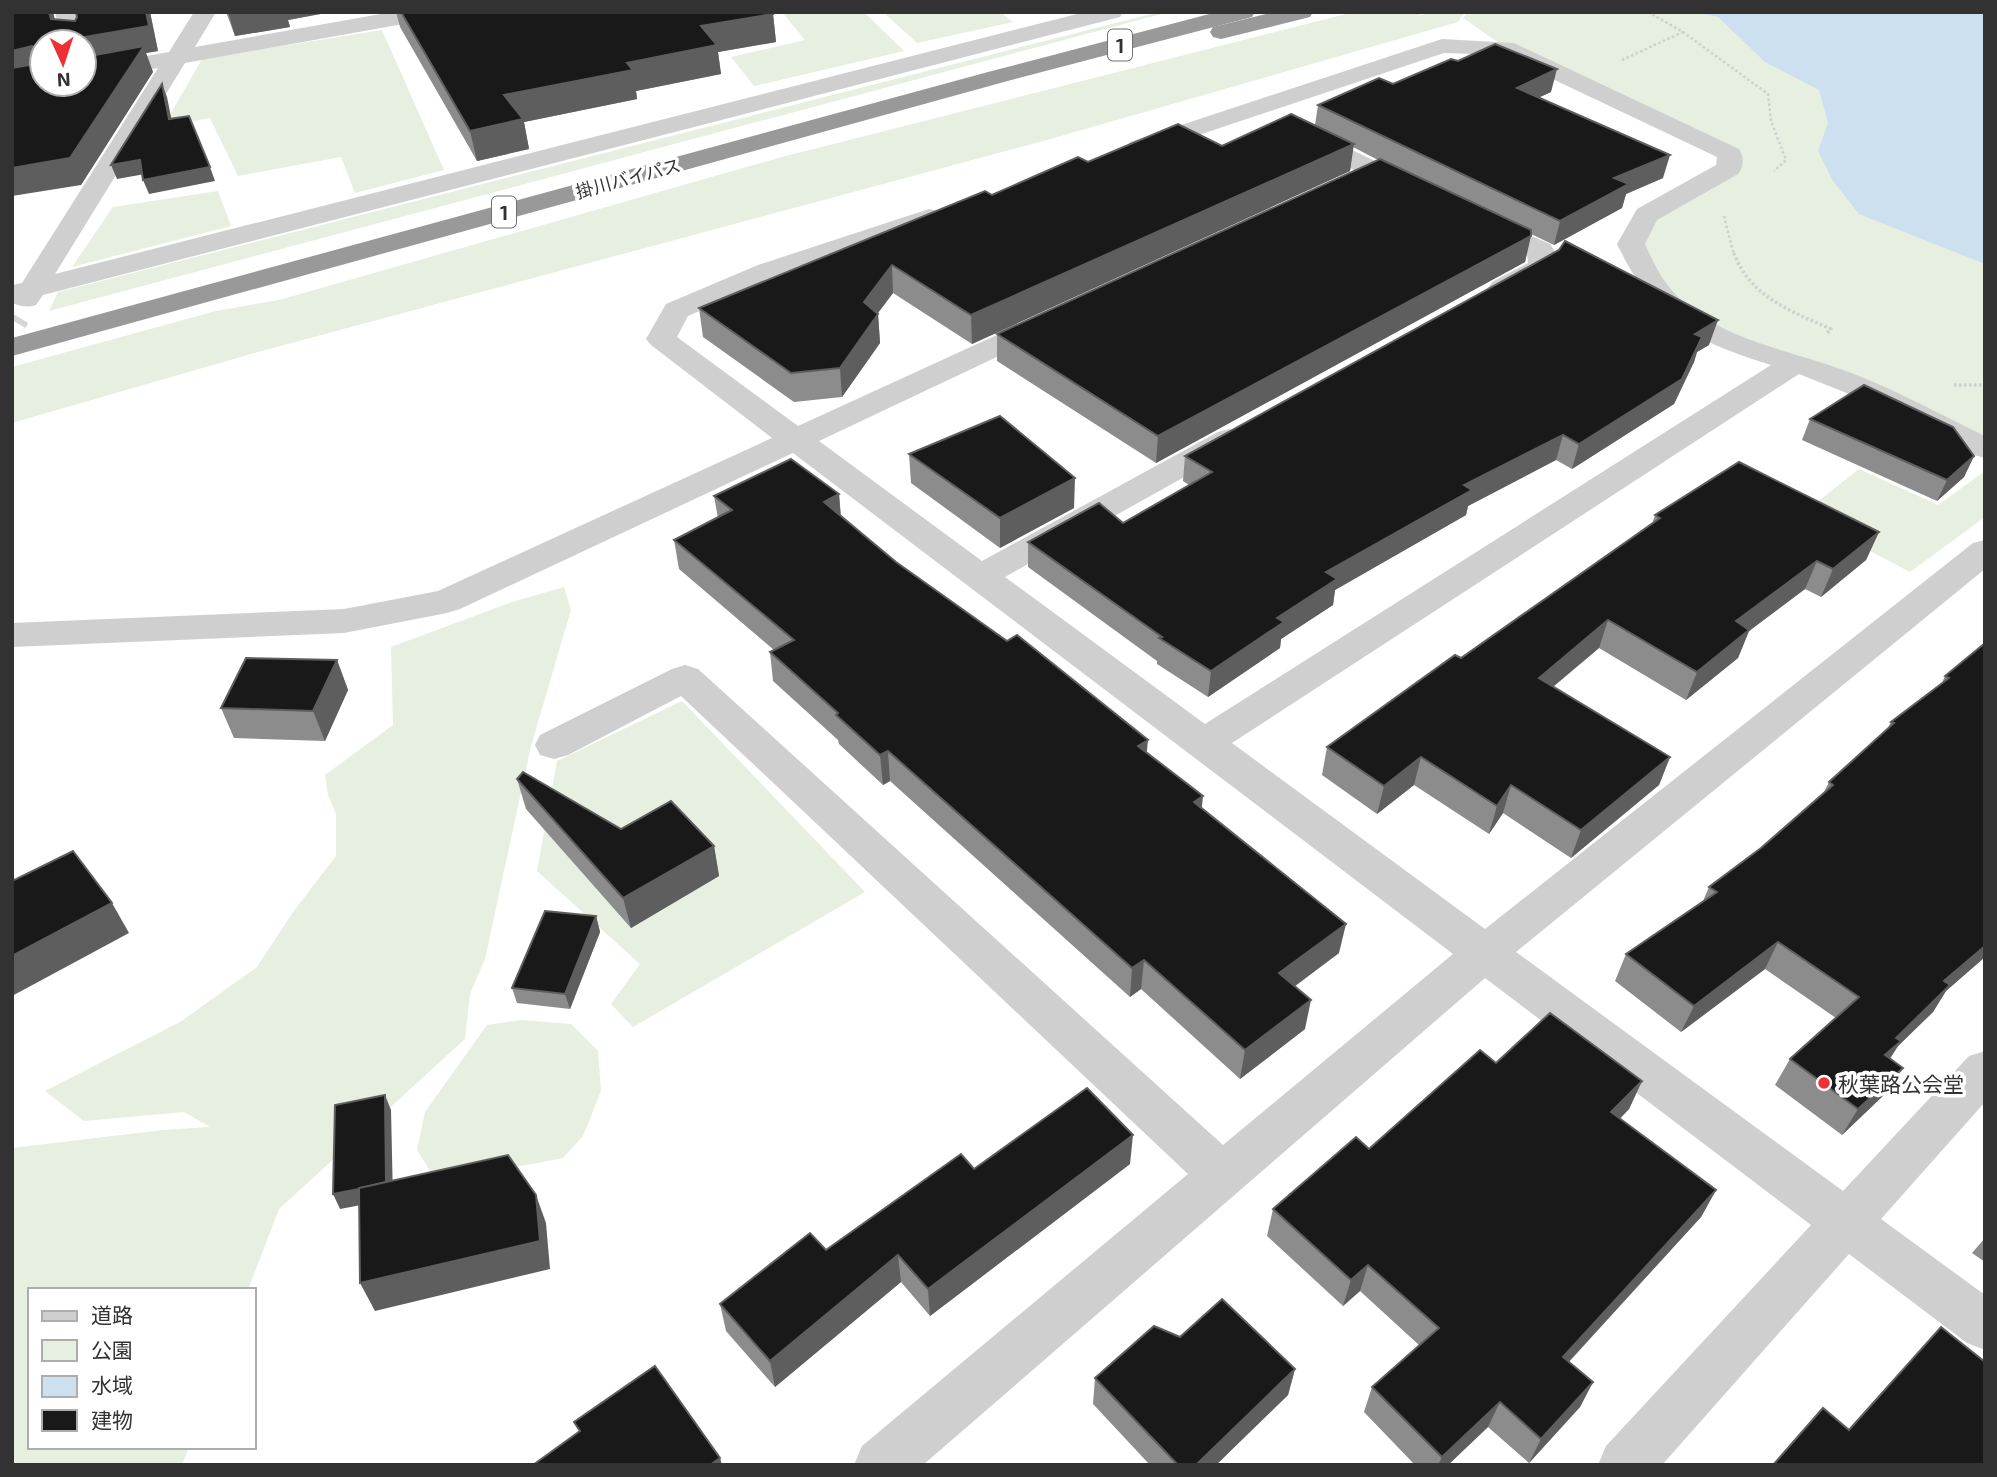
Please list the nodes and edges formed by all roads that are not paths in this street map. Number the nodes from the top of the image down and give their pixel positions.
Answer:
1 (205, 12) edge
2 (431, 12) edge
3 (1112, 12) edge
4 (1244, 12) edge
5 (1302, 12) edge
6 (177, 58) junction
7 (98, 72) edge
8 (996, 77) junction
9 (1251, 110) junction
10 (1108, 158) edge
11 (1376, 171) junction
12 (1338, 188) edge
13 (964, 206) edge
14 (20, 299) edge
15 (1481, 300) edge
16 (1073, 311) edge
17 (12, 346) edge
18 (1794, 365) junction
19 (1248, 428) edge
20 (795, 439) junction
21 (1985, 448) edge
22 (1985, 551) edge
23 (979, 577) junction
24 (12, 635) edge
25 (1202, 744) junction
26 (554, 745) dead end
27 (1483, 954) junction
28 (1985, 1070) edge
29 (1222, 1175) junction
30 (1848, 1223) junction
31 (1985, 1326) edge
32 (881, 1465) edge
33 (1626, 1465) edge

1 - 6 street
2 - 6 street
3 - 14 street
4 - 8 highway, 掛川バイパス / 1
5 - 8 highway
6 - 7 street
6 - 14 street
8 - 17 highway, 掛川バイパス / 1
9 - 10 street
9 - 11 street
9 - 18 street
11 - 12 street
11 - 15 street
13 - 20 street
16 - 20 street
18 - 21 street
18 - 25 street
19 - 23 street
20 - 23 street
20 - 24 street
22 - 27 street
23 - 25 street
25 - 27 street
26 - 29 street
27 - 29 street
27 - 30 street
28 - 30 street
29 - 32 street
30 - 31 street
30 - 33 street

